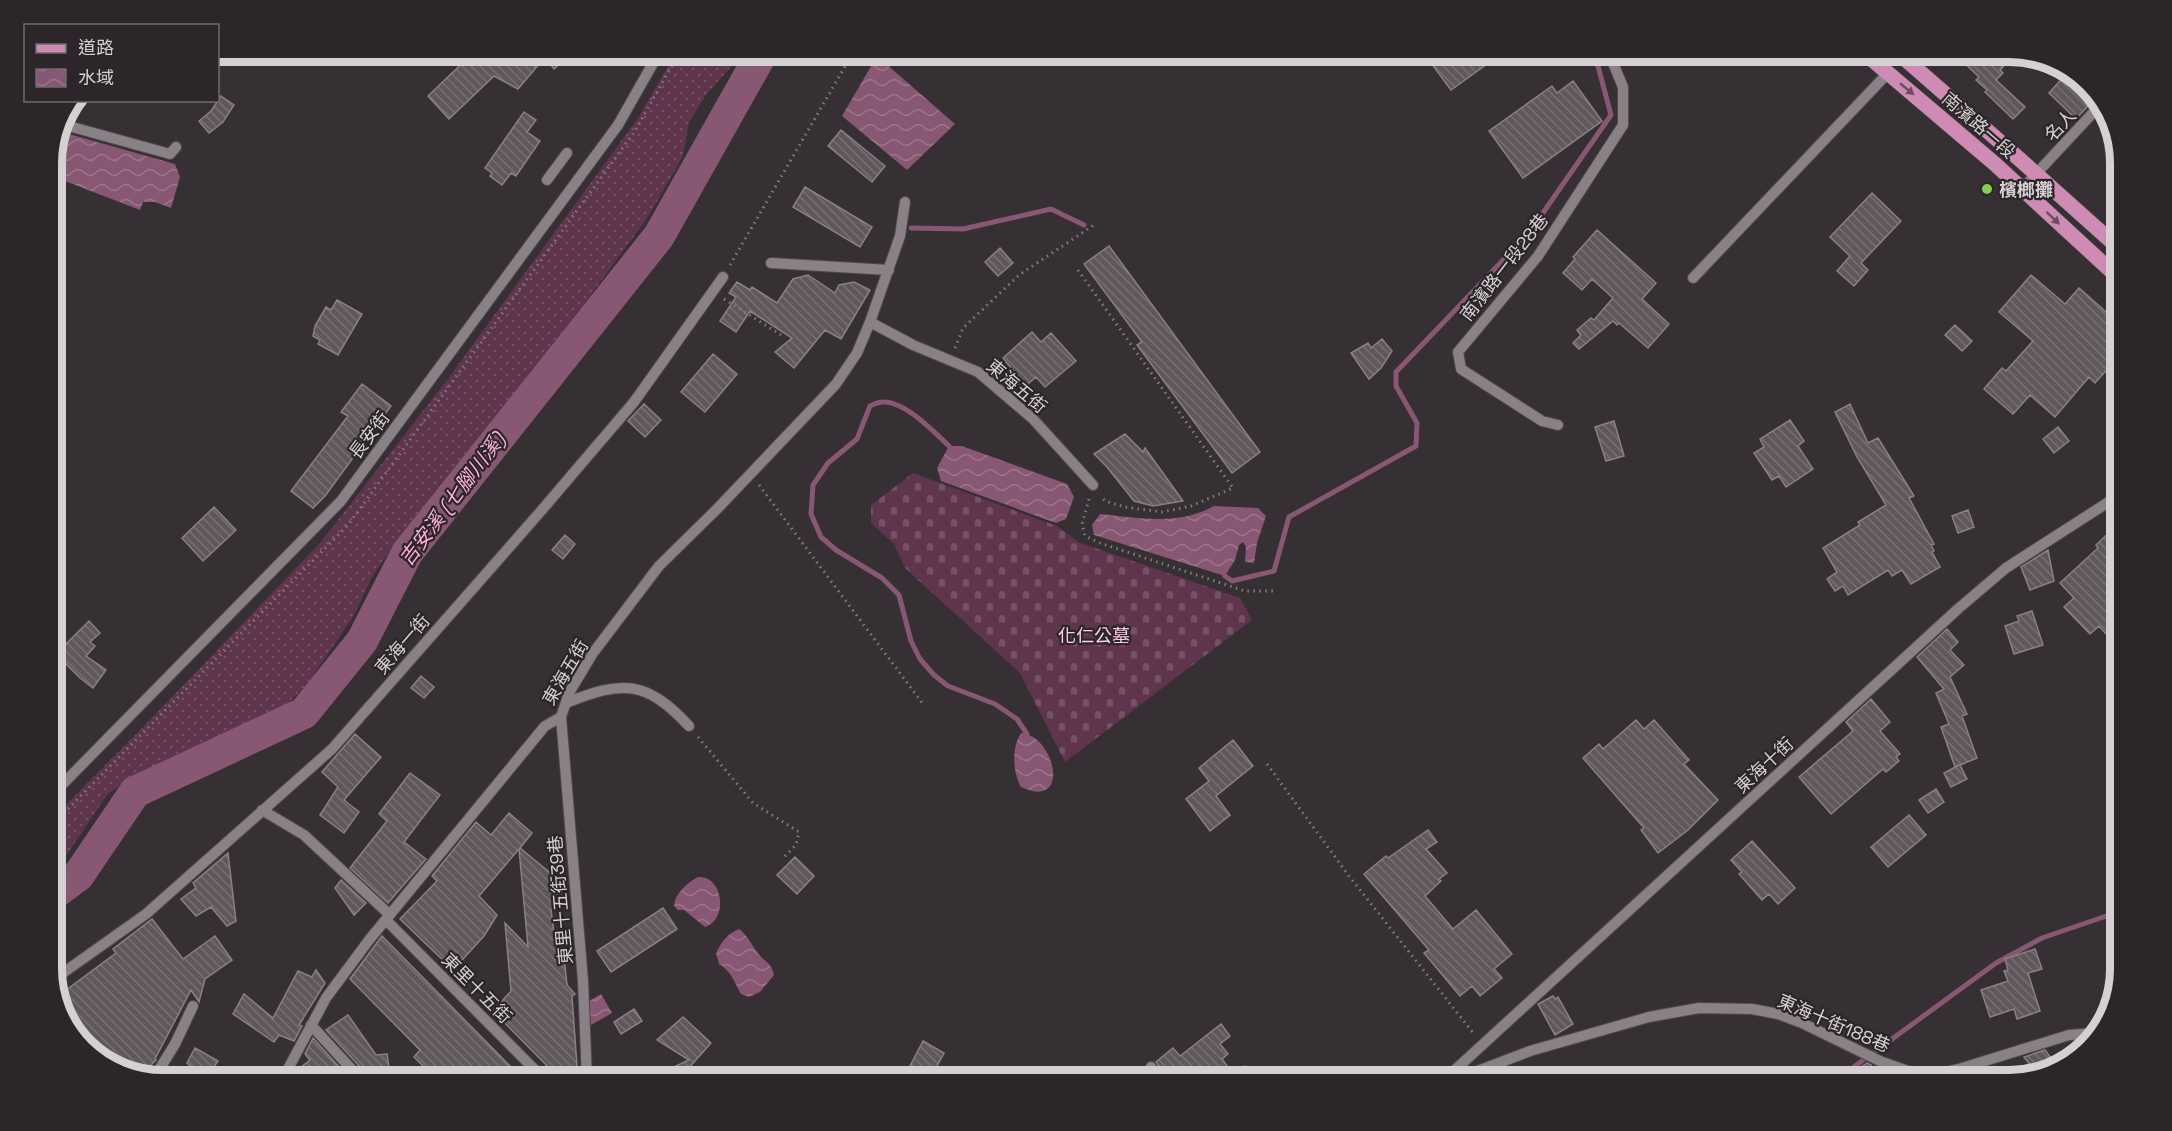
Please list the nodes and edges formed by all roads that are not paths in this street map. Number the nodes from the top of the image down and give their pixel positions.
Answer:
1 (654, 62) edge
2 (1613, 62) edge
3 (1875, 62) edge
4 (1909, 62) edge
5 (1888, 73) junction
6 (2096, 110) edge
7 (68, 126) edge
8 (176, 147) dead end
9 (567, 153) dead end
10 (2036, 174) junction
11 (547, 180) dead end
12 (2022, 189) junction
13 (905, 202) dead end
14 (2110, 240) edge
15 (771, 263) dead end
16 (889, 270) junction
17 (2110, 270) edge
18 (723, 277) road end
19 (1693, 278) dead end
20 (870, 322) junction
21 (1558, 425) dead end
22 (1093, 485) road end
23 (2110, 501) edge
24 (566, 703) junction
25 (561, 717) junction
26 (689, 726) road end
27 (62, 785) edge
28 (262, 810) junction
29 (388, 917) junction
30 (62, 973) edge
31 (193, 1006) dead end
32 (312, 1025) junction
33 (2086, 1034) edge
34 (1151, 1067) dead end
35 (159, 1070) edge
36 (287, 1070) edge
37 (352, 1070) edge
38 (535, 1070) edge
39 (587, 1070) edge
40 (1153, 1070) edge
41 (1455, 1070) edge
42 (1480, 1070) edge
43 (1905, 1070) edge
44 (1953, 1070) edge

1 - 27 street, 長安街
2 - 21 street, 南濱路一段28巷
3 - 5 main road, 南濱路一段
4 - 10 main road, 南濱路一段
5 -> 12 main road, 南濱路一段
5 - 19 street
6 - 10 street, 名人
7 - 8 street
9 - 11 street
10 - 12 street, 名人
10 - 14 main road, 南濱路一段
12 -> 17 main road, 南濱路一段
13 - 16 street, 東海五街
15 - 16 street
16 - 20 street, 東海五街
18 - 28 street, 東海一街
20 - 22 street, 東海五街
20 - 24 street, 東海五街
23 - 41 street, 東海十街
24 - 25 street, 東海五街
24 - 26 street
25 - 29 street, 東海五街
25 - 39 street, 東里十五街39巷
28 - 29 street, 東里十五街
28 - 30 street, 東海一街
29 - 32 street, 東海五街
29 - 38 street, 東里十五街
31 - 35 street
32 - 36 street, 東海五街
32 - 37 street
33 - 44 street, 東海十街188巷
34 - 40 street
42 - 43 street, 東海十街188巷

